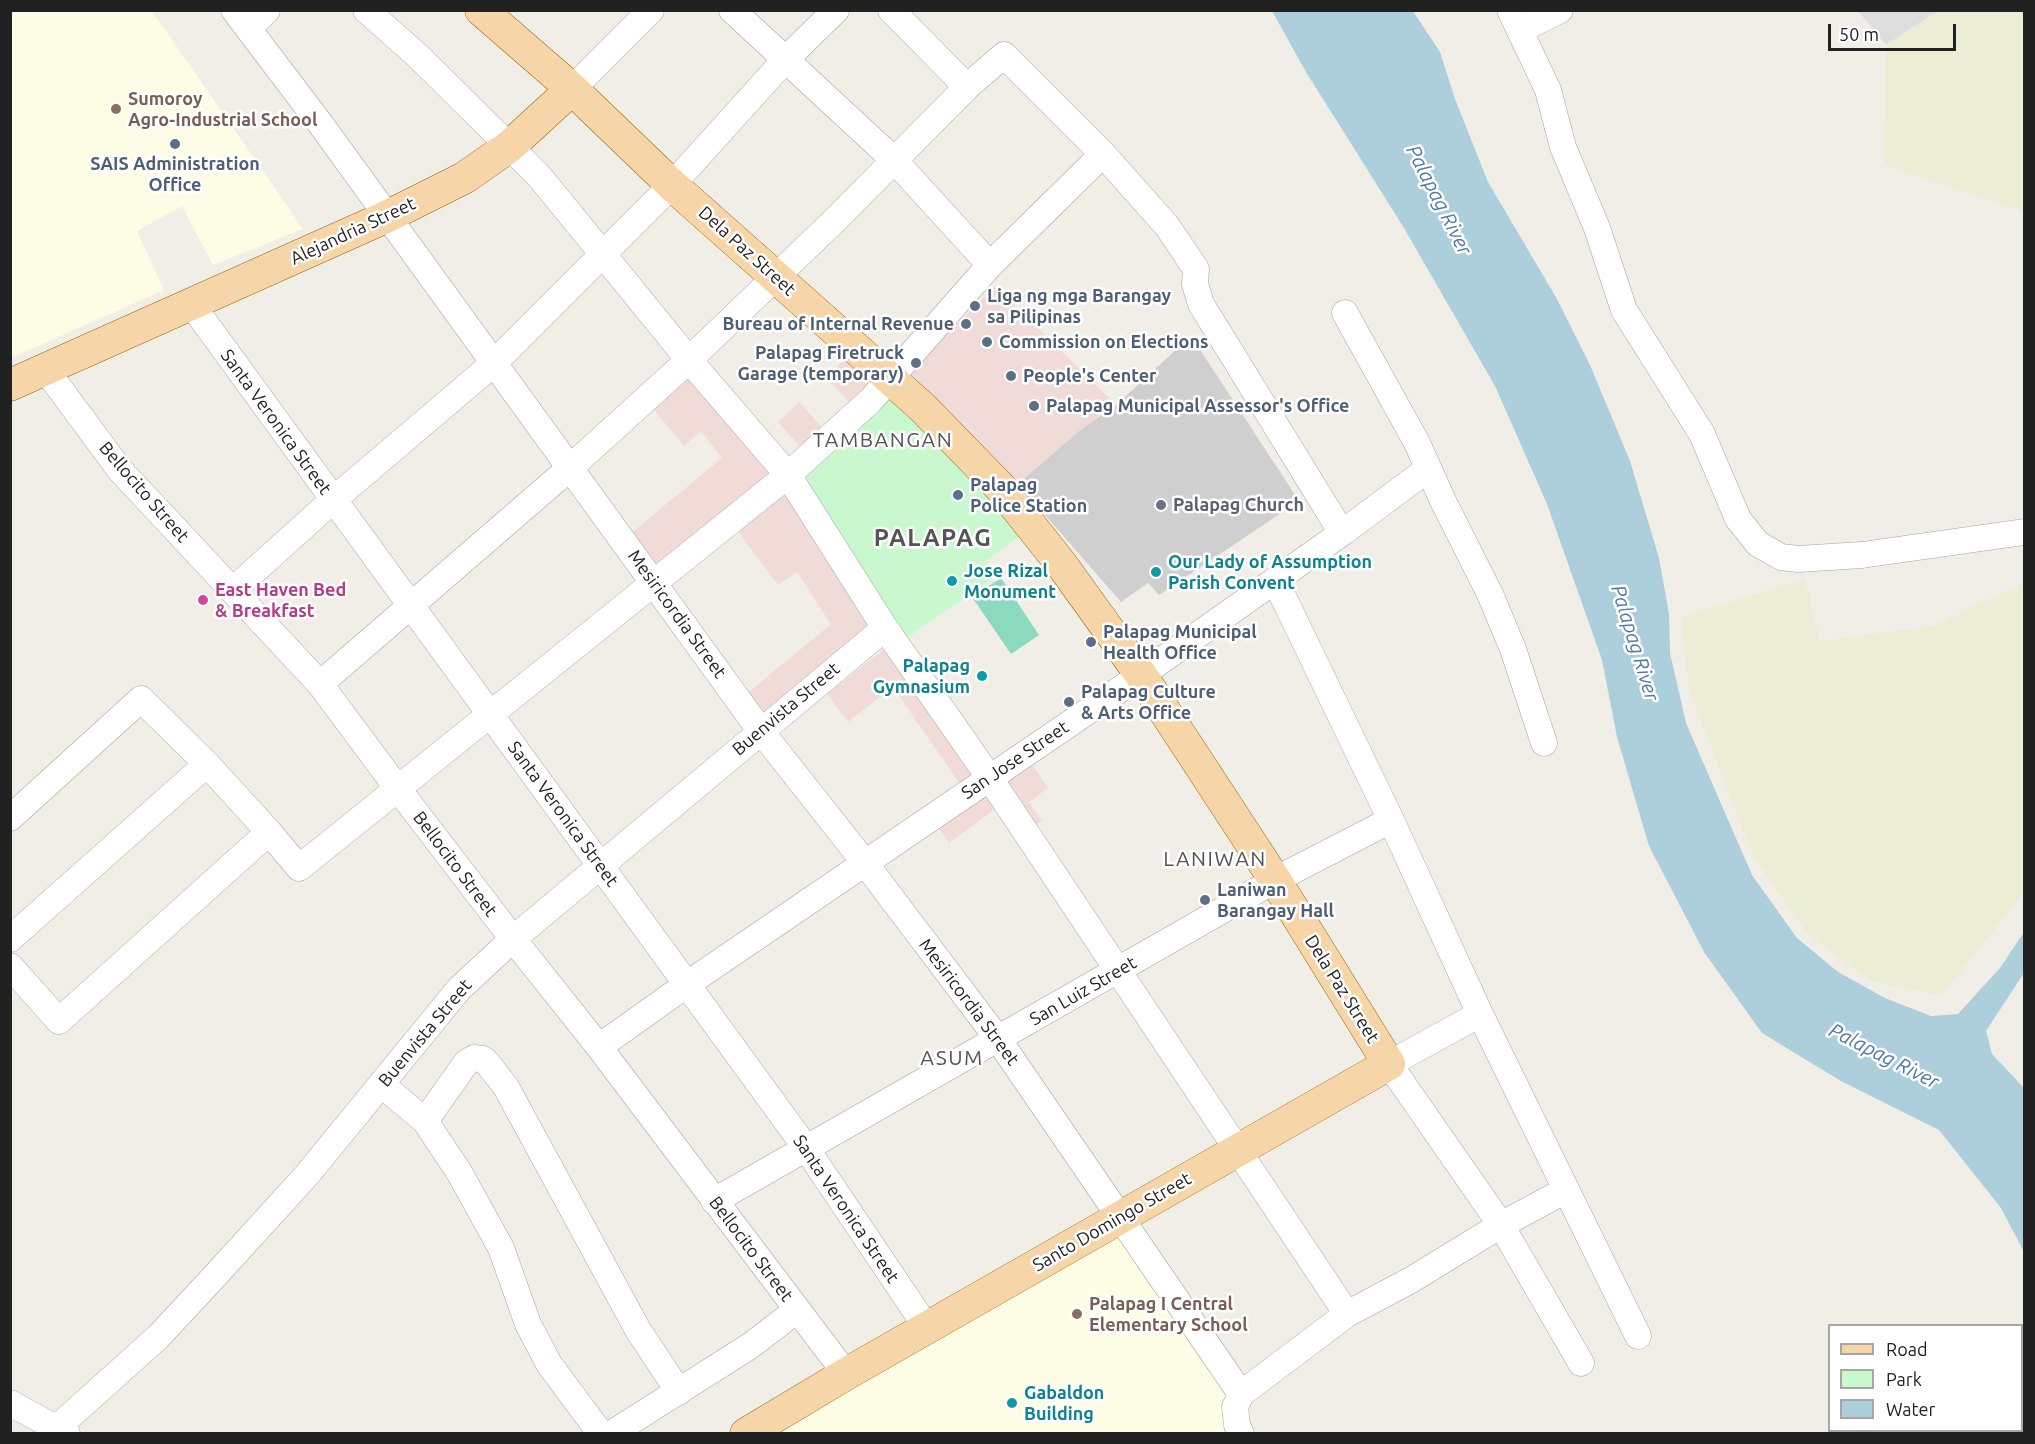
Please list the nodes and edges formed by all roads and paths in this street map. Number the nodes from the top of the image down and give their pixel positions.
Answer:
1 (366, 10) edge
2 (481, 10) edge
3 (651, 10) edge
4 (732, 10) edge
5 (836, 10) edge
6 (891, 10) edge
7 (1560, 10) edge
8 (250, 16) edge
9 (1515, 20) edge
10 (785, 60) junction
11 (967, 87) junction
12 (572, 89) junction
13 (510, 146) junction
14 (1103, 154) junction
15 (894, 160) junction
16 (672, 184) junction
17 (386, 216) junction
18 (603, 256) junction
19 (990, 265) junction
20 (775, 277) junction
21 (192, 305) junction
22 (1345, 313) dead end
23 (689, 360) junction
24 (493, 364) junction
25 (46, 370) junction
26 (890, 379) junction
27 (10, 385) edge
28 (571, 468) junction
29 (1428, 469) junction
30 (788, 475) junction
31 (333, 500) junction
32 (2025, 532) edge
33 (1342, 533) junction
34 (1275, 580) junction
35 (655, 584) junction
36 (233, 590) junction
37 (411, 604) junction
38 (885, 628) junction
39 (1141, 675) junction
40 (320, 684) junction
41 (491, 714) junction
42 (760, 730) junction
43 (1544, 743) dead end
44 (207, 764) junction
45 (989, 777) junction
46 (398, 789) junction
47 (10, 818) edge
48 (1391, 820) junction
49 (269, 832) junction
50 (865, 863) junction
51 (600, 867) junction
52 (1275, 880) junction
53 (10, 939) edge
54 (513, 939) junction
55 (10, 966) edge
56 (1119, 970) junction
57 (686, 985) junction
58 (1480, 1014) junction
59 (998, 1039) junction
60 (599, 1047) junction
61 (1389, 1064) junction
62 (382, 1085) junction
63 (425, 1121) junction
64 (806, 1148) junction
65 (1239, 1149) junction
66 (1566, 1190) junction
67 (714, 1201) junction
68 (1121, 1217) junction
69 (1501, 1225) junction
70 (796, 1310) junction
71 (1347, 1314) junction
72 (927, 1328) junction
73 (1638, 1336) dead end
74 (1581, 1363) dead end
75 (846, 1374) junction
76 (679, 1392) junction
77 (1241, 1394) junction
78 (10, 1403) edge
79 (58, 1432) edge
80 (601, 1434) edge
81 (610, 1434) edge
82 (746, 1434) edge
83 (1241, 1434) edge

1 - 13 street
2 - 12 main road, Dela Paz Street
3 - 12 street, Alejandria Street
4 - 10 street
5 - 10 street
6 - 11 street
7 - 9 street
8 - 17 street, Mesiricordia Street
9 - 32 street
10 - 15 street
10 - 16 street
11 - 14 street
11 - 15 street
12 - 13 main road, Alejandria Street
12 - 16 main road, Dela Paz Street
13 - 17 main road, Alejandria Street
13 - 18 street
14 - 19 street
14 - 33 street
15 - 19 street
15 - 20 street
16 - 18 street
16 - 20 main road, Dela Paz Street
17 - 21 main road, Alejandria Street
17 - 24 street, Mesiricordia Street
18 - 23 street
18 - 24 street
19 - 26 street
20 - 23 street
20 - 26 main road, Dela Paz Street
21 - 25 main road, Alejandria Street
21 - 31 street, Santa Veronica Street
22 - 29 street
23 - 28 street
23 - 30 street
24 - 28 street, Mesiricordia Street
24 - 31 street
25 - 27 main road, Alejandria Street
25 - 36 street, Bellocito Street
26 - 30 street
26 - 39 main road, Dela Paz Street
28 - 35 street, Mesiricordia Street
28 - 37 street
29 - 33 street, San Jose Street
29 - 43 street
30 - 35 street
30 - 38 street
31 - 36 street
31 - 37 street, Santa Veronica Street
33 - 34 street, San Jose Street
34 - 39 street, San Jose Street
34 - 48 street
35 - 41 street
35 - 42 street, Mesiricordia Street
36 - 40 street, Bellocito Street
37 - 40 street
37 - 41 street, Santa Veronica Street
38 - 42 street, Buenvista Street
38 - 45 street
39 - 45 street, San Jose Street
39 - 52 main road, Dela Paz Street
40 - 46 street, Bellocito Street
41 - 46 street
41 - 51 street, Santa Veronica Street
42 - 50 street, Mesiricordia Street
42 - 51 street, Buenvista Street
44 - 47 street
44 - 49 street
44 - 53 street
45 - 50 street, San Jose Street
45 - 56 street
46 - 49 street
46 - 54 street, Bellocito Street
48 - 52 street, San Luiz Street
48 - 58 street
49 - 55 street
50 - 57 street, San Jose Street
50 - 59 street, Mesiricordia Street
51 - 54 street, Buenvista Street
51 - 57 street, Santa Veronica Street
52 - 56 street, San Luiz Street
52 - 61 main road, Dela Paz Street
54 - 60 street, Bellocito Street
54 - 62 street, Buenvista Street
56 - 59 street, San Luiz Street
56 - 65 street
57 - 60 street, San Jose Street
57 - 64 street, Santa Veronica Street
58 - 61 street, Santo Domingo Street
58 - 66 street
59 - 64 street, San Luiz Street
59 - 68 street, Mesiricordia Street
60 - 67 street, Bellocito Street
61 - 65 main road, Santo Domingo Street
61 - 69 street
62 - 63 street
62 - 79 street, Buenvista Street
63 - 76 street
63 - 80 street
64 - 67 street, San Luiz Street
64 - 72 street, Santa Veronica Street
65 - 68 main road, Santo Domingo Street
65 - 71 street
66 - 69 street
66 - 73 street
67 - 70 street, Bellocito Street
68 - 72 main road, Santo Domingo Street
68 - 77 street, Mesiricordia Street
69 - 71 street
69 - 74 street
70 - 75 street, Bellocito Street
70 - 76 street
71 - 77 street
72 - 75 main road, Santo Domingo Street
75 - 82 main road, Santo Domingo Street
76 - 81 street
77 - 83 street
78 - 79 street

